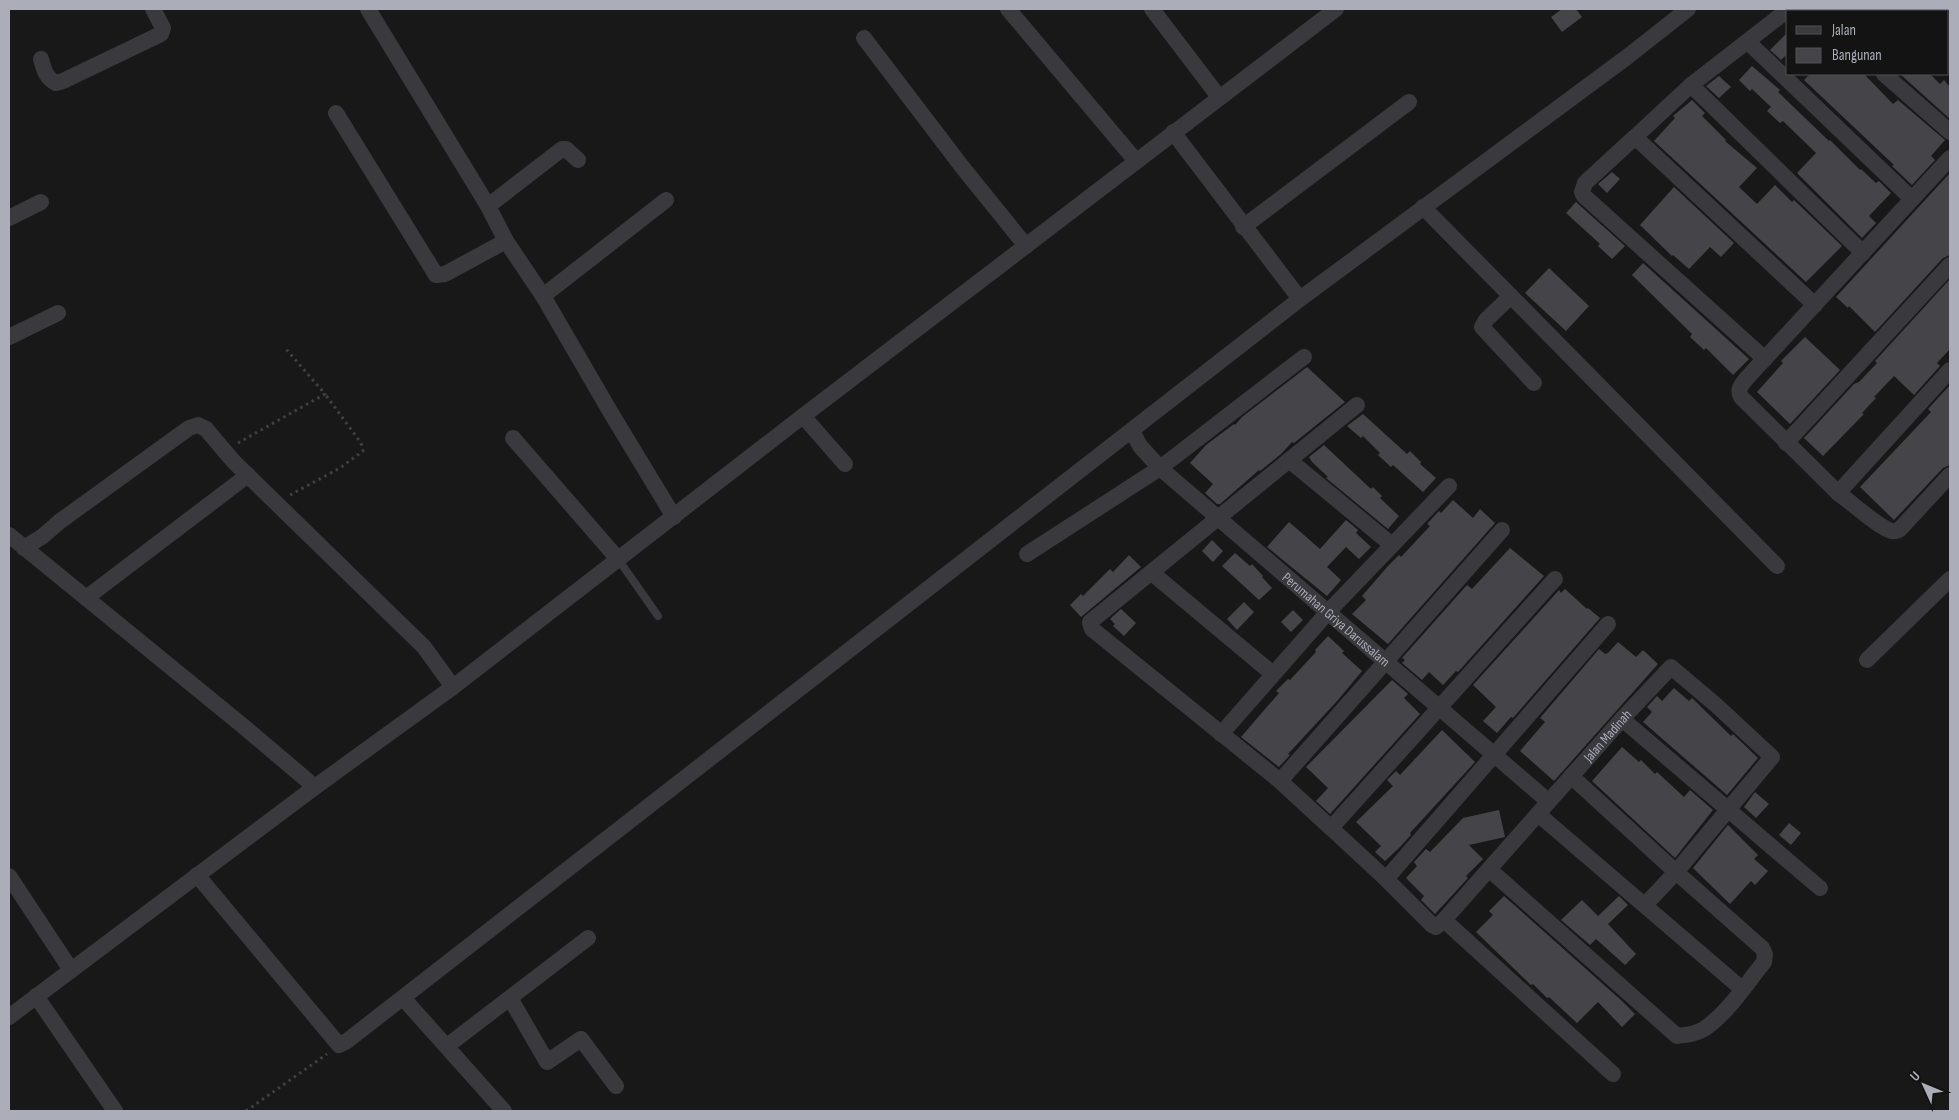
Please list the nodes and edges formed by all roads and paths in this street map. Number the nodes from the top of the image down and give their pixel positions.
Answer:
1 (153, 9) edge
2 (368, 9) edge
3 (1008, 9) edge
4 (1152, 9) edge
5 (1336, 9) edge
6 (1688, 9) edge
7 (1786, 11) edge
8 (864, 38) dead end
9 (1748, 42) junction
10 (41, 60) dead end
11 (1885, 75) edge
12 (1691, 85) junction
13 (1219, 97) junction
14 (1409, 102) dead end
15 (336, 113) dead end
16 (1950, 132) edge
17 (1177, 137) junction
18 (1635, 137) junction
19 (1950, 158) edge
20 (578, 160) dead end
21 (1136, 161) junction
22 (1912, 199) junction
23 (666, 200) dead end
24 (41, 202) dead end
25 (488, 206) junction
26 (1423, 207) junction
27 (9, 218) edge
28 (1243, 227) junction
29 (506, 241) junction
30 (1026, 246) junction
31 (1863, 253) junction
32 (1950, 265) edge
33 (543, 296) junction
34 (1511, 296) junction
35 (1300, 299) junction
36 (1814, 305) junction
37 (58, 313) dead end
38 (9, 337) edge
39 (286, 349) dead end
40 (1304, 357) dead end
41 (1765, 359) junction
42 (1950, 370) edge
43 (1534, 383) dead end
44 (325, 394) junction
45 (1357, 405) dead end
46 (812, 425) junction
47 (1132, 431) junction
48 (512, 438) dead end
49 (1786, 443) junction
50 (224, 451) junction
51 (1289, 460) junction
52 (1156, 463) junction
53 (845, 464) dead end
54 (248, 475) junction
55 (1950, 476) edge
56 (1449, 486) dead end
57 (1838, 493) junction
58 (276, 503) junction
59 (674, 517) junction
60 (1218, 518) junction
61 (1502, 530) dead end
62 (13, 541) edge
63 (1392, 545) junction
64 (1027, 554) dead end
65 (621, 564) junction
66 (1777, 566) dead end
67 (1152, 572) junction
68 (1556, 579) dead end
69 (1950, 579) edge
70 (86, 598) junction
71 (1328, 612) junction
72 (658, 616) dead end
73 (1608, 624) dead end
74 (1867, 660) dead end
75 (1387, 663) junction
76 (1274, 674) junction
77 (453, 687) junction
78 (1440, 708) junction
79 (1622, 719) junction
80 (1221, 734) junction
81 (1493, 754) junction
82 (1571, 776) junction
83 (1280, 782) junction
84 (315, 787) junction
85 (1548, 801) junction
86 (1728, 809) junction
87 (1538, 814) junction
88 (1331, 828) junction
89 (1490, 870) junction
90 (1676, 872) junction
91 (9, 876) edge
92 (200, 878) junction
93 (1386, 878) junction
94 (1820, 888) dead end
95 (1645, 905) junction
96 (1444, 920) junction
97 (588, 938) dead end
98 (71, 970) junction
99 (1742, 989) junction
100 (36, 996) junction
101 (510, 998) junction
102 (408, 1004) junction
103 (9, 1016) edge
104 (339, 1045) junction
105 (447, 1046) junction
106 (1613, 1074) dead end
107 (616, 1086) dead end
108 (115, 1111) edge
109 (246, 1111) edge
110 (504, 1111) edge

1 - 10 street
2 - 25 street
3 - 21 street
4 - 13 street
5 - 13 street
6 - 26 street
7 - 9 street
8 - 30 street
9 - 12 street
9 - 22 street
11 - 16 street
12 - 18 street
12 - 31 street
13 - 17 street
14 - 28 street
15 - 29 street
17 - 21 street
17 - 28 street
18 - 36 street
18 - 41 street
19 - 22 street
20 - 25 street
21 - 30 street
22 - 31 street
23 - 33 street
24 - 27 street
25 - 29 street
26 - 34 street
26 - 35 street
28 - 35 street
29 - 33 street
30 - 46 street
31 - 36 street
32 - 49 street
33 - 59 street
34 - 43 street
34 - 66 street
35 - 47 street
36 - 41 street
37 - 38 street
39 - 44 path
40 - 52 street
41 - 49 street
42 - 57 street
44 - 50 path
44 - 58 path
45 - 51 street
46 - 53 street
46 - 59 street
47 - 52 street, Perumahan Griya Darussalam
47 - 102 street
48 - 65 street
49 - 57 street
50 - 54 street
50 - 62 street
51 - 60 street
51 - 63 street
52 - 60 street, Perumahan Griya Darussalam
52 - 64 street
54 - 58 street
54 - 70 street
55 - 57 street
56 - 63 street
58 - 77 street
59 - 65 street
60 - 67 street
60 - 71 street, Perumahan Griya Darussalam
61 - 75 street
62 - 70 street
63 - 71 street
65 - 72 lane
65 - 77 street
67 - 76 street
67 - 80 street
68 - 78 street
69 - 74 street
70 - 84 street
71 - 75 street, Perumahan Griya Darussalam
71 - 76 street
73 - 81 street
75 - 78 street, Perumahan Griya Darussalam
75 - 83 street
76 - 80 street
77 - 84 street
78 - 81 street, Perumahan Griya Darussalam
78 - 88 street
79 - 82 street, Jalan Madinah
79 - 86 street
79 - 86 street, Jalan Madinah
80 - 83 street
81 - 85 street, Perumahan Griya Darussalam
81 - 93 street
82 - 85 street, Jalan Madinah
82 - 90 street
83 - 88 street
84 - 92 street
85 - 87 street, Jalan Madinah
86 - 90 street
86 - 94 street
87 - 89 street, Jalan Madinah
87 - 95 street
88 - 93 street
89 - 96 street, Jalan Madinah
89 - 99 street
90 - 95 street
90 - 99 street
91 - 98 street
92 - 98 street
92 - 104 street
93 - 96 street
95 - 99 street
96 - 106 street
97 - 101 street
98 - 100 street
100 - 103 street
100 - 108 street
101 - 105 street
101 - 107 street
102 - 104 street
102 - 105 street
104 - 109 path
105 - 110 street

